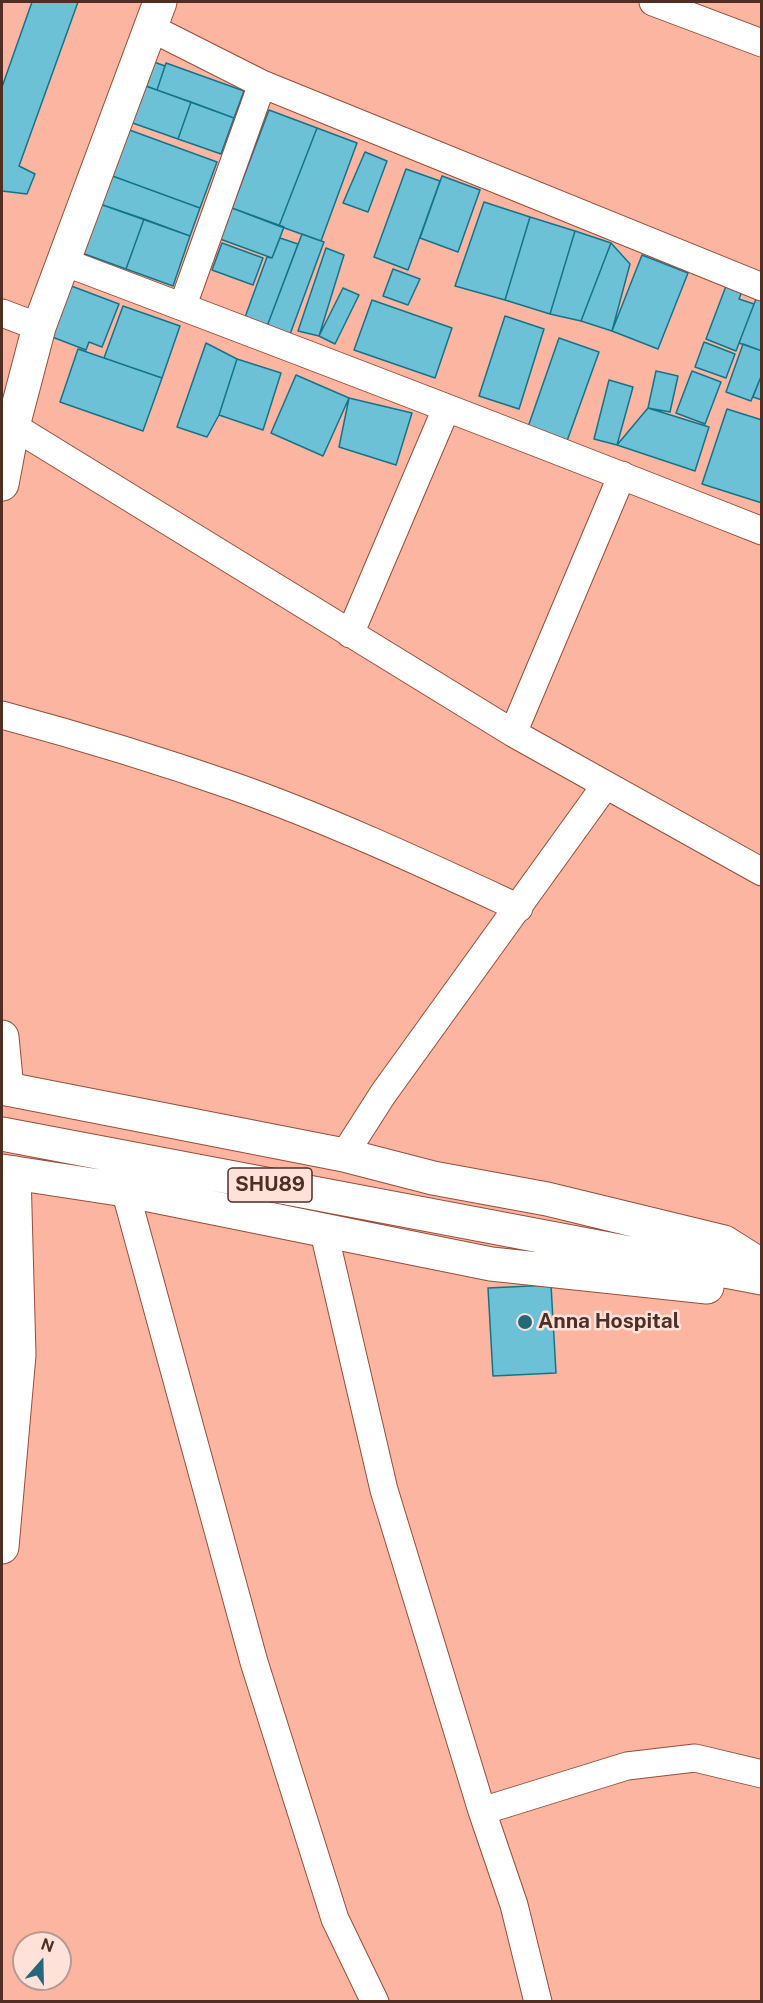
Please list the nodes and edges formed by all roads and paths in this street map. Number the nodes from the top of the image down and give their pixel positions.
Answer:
1 (653, 2) edge
2 (155, 14) edge
3 (762, 43) edge
4 (262, 84) junction
5 (64, 262) junction
6 (762, 287) edge
7 (183, 305) junction
8 (2, 313) edge
9 (39, 327) junction
10 (446, 409) junction
11 (13, 426) junction
12 (622, 475) junction
13 (2, 484) edge
14 (762, 531) edge
15 (350, 634) junction
16 (2, 715) edge
17 (513, 733) junction
18 (604, 786) junction
19 (762, 872) edge
20 (519, 908) junction
21 (2, 1037) edge
22 (4, 1089) edge
23 (2, 1134) edge
24 (344, 1155) junction
25 (8, 1172) edge
26 (125, 1190) junction
27 (323, 1228) junction
28 (762, 1266) edge
29 (762, 1278) edge
30 (762, 1285) edge
31 (2, 1547) edge
32 (762, 1774) edge
33 (482, 1811) junction
34 (375, 2001) edge
35 (537, 2001) edge

1 - 3 street
2 - 4 street
2 - 5 main road
4 - 6 street
4 - 7 street
5 - 7 street
5 - 9 main road
7 - 10 street
8 - 9 street
9 - 11 main road
10 - 12 street
10 - 15 street
11 - 13 main road
11 - 15 street
12 - 14 street
12 - 17 street
15 - 17 street
16 - 20 street
17 - 18 street
18 - 19 street
18 - 20 street
20 - 24 street
21 - 22 main road
22 - 24 main road
23 - 29 main road, SHU89
24 - 28 main road
25 - 26 main road
25 - 31 main road
26 - 27 main road
26 - 34 street
27 - 30 main road
27 - 33 street
32 - 33 street
33 - 35 street

